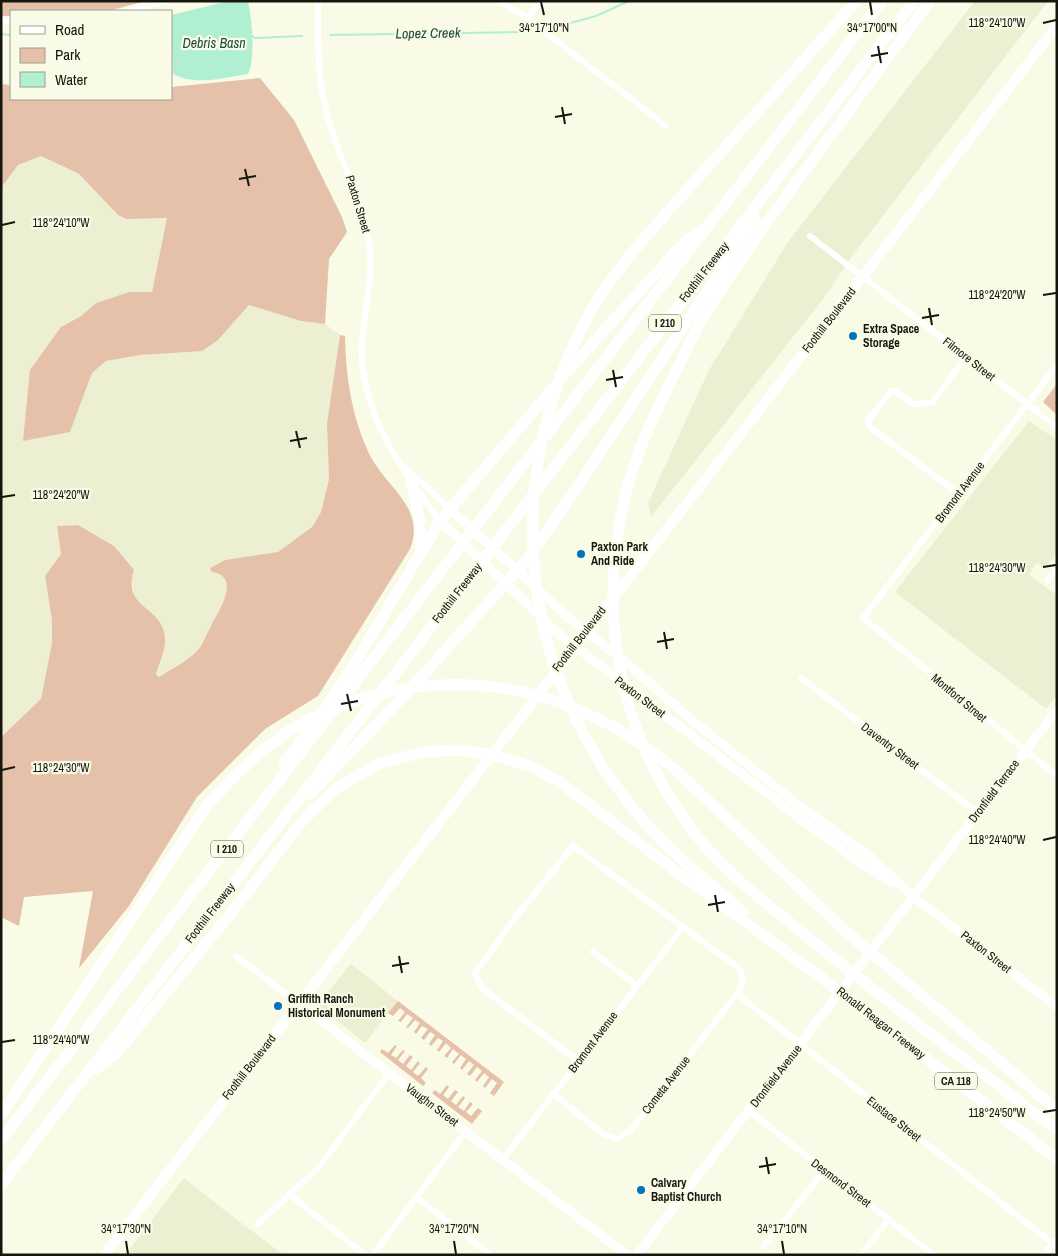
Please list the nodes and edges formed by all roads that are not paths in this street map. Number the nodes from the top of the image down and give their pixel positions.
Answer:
1 (166, 1) edge
2 (318, 1) edge
3 (499, 1) edge
4 (540, 1) edge
5 (856, 1) edge
6 (882, 1) edge
7 (914, 1) edge
8 (930, 1) edge
9 (132, 10) edge
10 (527, 18) junction
11 (1057, 26) edge
12 (825, 116) junction
13 (666, 126) dead end
14 (709, 226) junction
15 (810, 236) dead end
16 (862, 277) junction
17 (966, 357) junction
18 (1057, 365) edge
19 (1027, 404) junction
20 (1057, 427) edge
21 (400, 462) junction
22 (411, 481) junction
23 (958, 493) junction
24 (451, 510) junction
25 (440, 521) junction
26 (421, 550) junction
27 (1057, 568) edge
28 (518, 570) junction
29 (1048, 580) dead end
30 (505, 585) junction
31 (863, 618) joint
32 (585, 631) junction
33 (574, 646) junction
34 (801, 678) dead end
35 (1057, 710) edge
36 (1025, 752) junction
37 (1057, 776) edge
38 (978, 813) junction
39 (252, 816) junction
40 (272, 833) junction
41 (914, 897) junction
42 (684, 926) junction
43 (593, 952) dead end
44 (237, 957) dead end
45 (823, 979) junction
46 (637, 986) junction
47 (736, 994) junction
48 (298, 1003) junction
49 (1057, 1007) edge
50 (799, 1046) junction
51 (578, 1061) junction
52 (390, 1073) junction
53 (87, 1076) junction
54 (555, 1095) junction
55 (1057, 1110) edge
56 (749, 1111) junction
57 (1, 1115) edge
58 (1057, 1130) edge
59 (466, 1131) junction
60 (1, 1140) edge
61 (503, 1159) junction
62 (1057, 1159) edge
63 (824, 1170) junction
64 (1, 1185) edge
65 (289, 1194) junction
66 (416, 1197) junction
67 (889, 1219) junction
68 (258, 1224) dead end
69 (1054, 1240) edge
70 (764, 1246) dead end
71 (104, 1255) edge
72 (365, 1255) edge
73 (372, 1255) edge
74 (491, 1255) edge
75 (627, 1255) edge
76 (637, 1255) edge
77 (861, 1255) edge
78 (934, 1255) edge
79 (1044, 1255) edge

1 - 9 street
2 - 21 street, Paxton Street
3 - 10 street
4 - 10 street
5 - 45 highway
6 - 14 highway, Foothill Freeway / I 210
7 - 12 highway, Foothill Freeway / I 210
8 - 58 highway
10 - 13 street
11 - 16 main road, Foothill Boulevard
12 - 28 highway
12 - 40 highway, Foothill Freeway / I 210
14 - 24 highway
14 - 39 highway, Foothill Freeway / I 210
15 - 16 street, Filmore Street
16 - 17 street, Filmore Street
16 - 32 main road, Foothill Boulevard
17 - 19 street, Filmore Street
17 - 23 street
18 - 19 street, Bromont Avenue
19 - 20 street, Filmore Street
19 - 23 street, Bromont Avenue
21 - 22 street, Paxton Street
21 - 24 street, Paxton Street
22 - 25 street, Paxton Street
22 - 26 highway
23 - 31 street, Bromont Avenue
24 - 25 highway
24 - 28 street, Paxton Street
25 - 26 highway
25 - 30 street, Paxton Street
26 - 39 highway
27 - 29 street
28 - 30 highway
28 - 32 street, Paxton Street
30 - 33 street, Paxton Street
30 - 40 highway
31 - 36 street, Montford Street
32 - 33 main road, Foothill Boulevard
32 - 41 street, Paxton Street
33 - 41 street, Paxton Street
33 - 48 main road, Foothill Boulevard
34 - 38 street, Daventry Street
35 - 36 street, Dronfield Terrace
36 - 37 street, Montford Street
36 - 38 street, Dronfield Terrace
38 - 41 street, Dronfield Terrace
39 - 60 highway, Foothill Freeway / I 210
40 - 53 highway, Foothill Freeway / I 210
41 - 49 street, Paxton Street
41 - 50 street, Dronfield Avenue
42 - 46 street, Bromont Avenue
42 - 47 street, Cometa Avenue
42 - 51 street
43 - 46 street
44 - 48 street, Vaughn Street
45 - 53 highway
45 - 62 highway, Ronald Reagan Freeway / CA 118
46 - 51 street, Bromont Avenue
47 - 50 street, Eustace Street
47 - 54 street, Cometa Avenue
48 - 52 street, Vaughn Street
48 - 71 main road, Foothill Boulevard
50 - 56 street, Dronfield Avenue
50 - 69 street, Eustace Street
51 - 54 street, Bromont Avenue
52 - 59 street, Vaughn Street
52 - 65 street
53 - 64 highway, Foothill Freeway / I 210
54 - 61 street, Bromont Avenue
55 - 57 highway
56 - 63 street, Desmond Street
56 - 76 street, Dronfield Avenue
59 - 61 street, Vaughn Street
59 - 66 street
61 - 75 street, Vaughn Street
63 - 67 street, Desmond Street
63 - 70 street
65 - 68 street
65 - 72 street
66 - 73 street
66 - 74 street
67 - 77 street
67 - 78 street, Desmond Street
69 - 79 street

